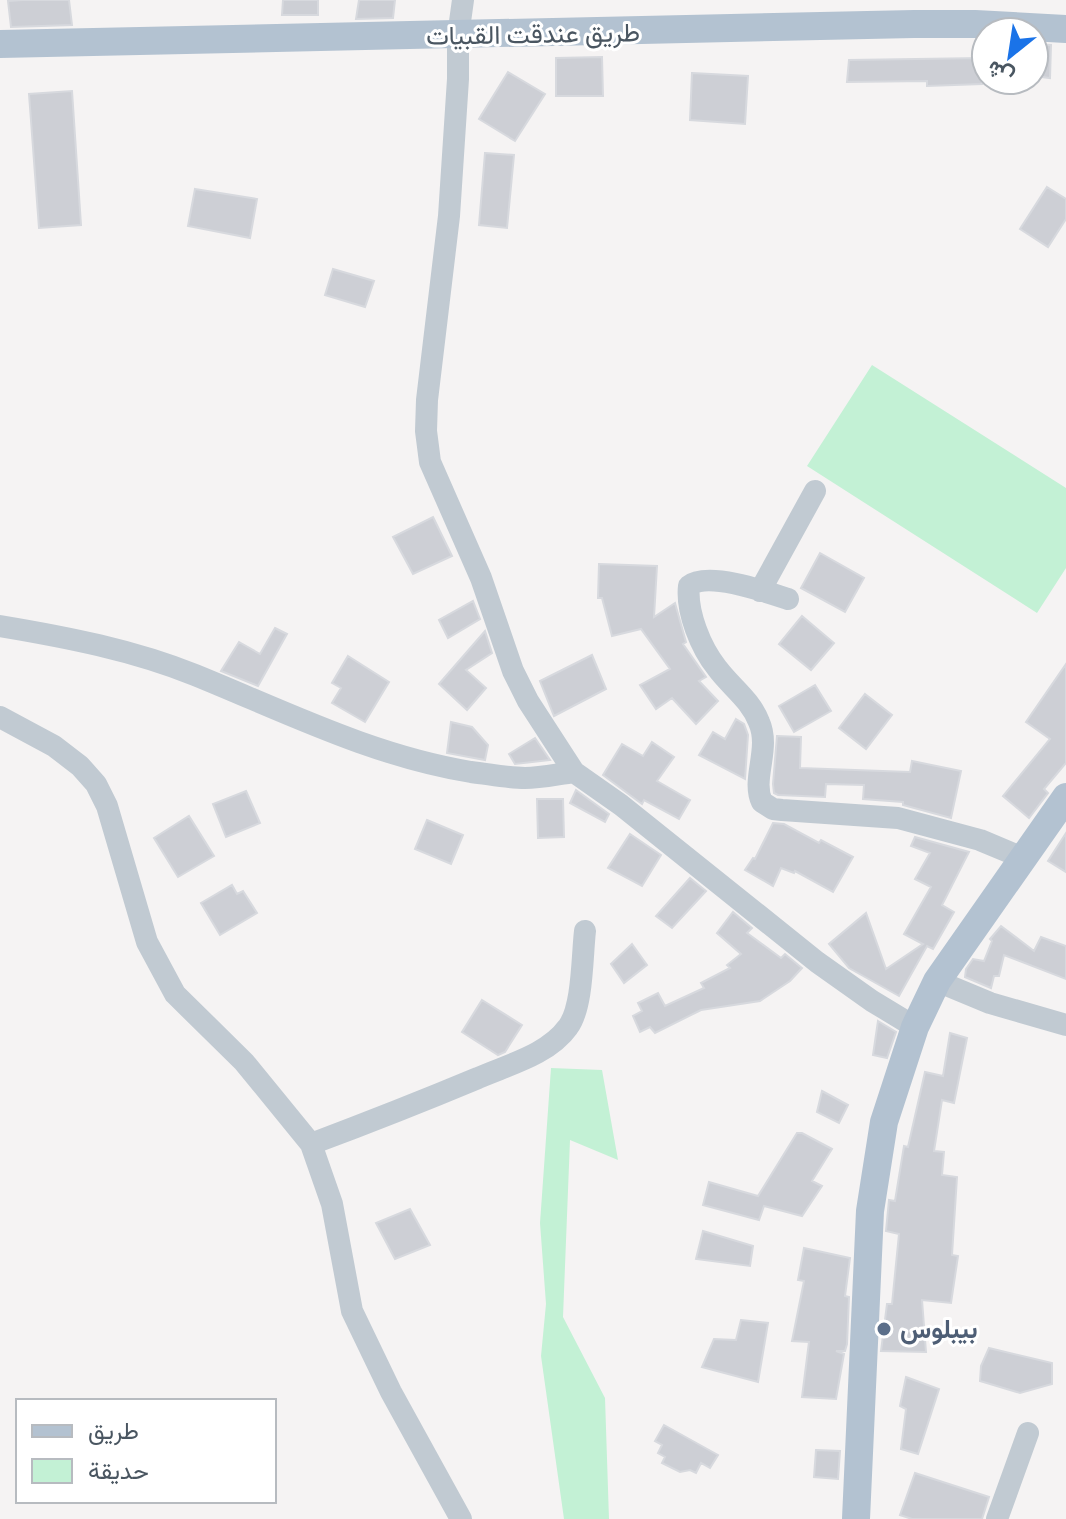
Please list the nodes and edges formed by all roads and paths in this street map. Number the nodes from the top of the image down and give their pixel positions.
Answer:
1 (463, 0) edge
2 (1066, 29) edge
3 (458, 36) junction
4 (0, 44) edge
5 (815, 491) dead end
6 (760, 591) junction
7 (788, 599) dead end
8 (0, 626) edge
9 (0, 717) edge
10 (574, 772) junction
11 (1066, 797) edge
12 (1023, 858) junction
13 (585, 931) dead end
14 (937, 981) junction
15 (1066, 1025) edge
16 (915, 1027) junction
17 (311, 1144) junction
18 (1028, 1433) dead end
19 (461, 1519) edge
20 (856, 1519) edge
21 (997, 1519) edge

1 - 3 street
2 - 3 main road, طريق عندقت القبيات
3 - 4 main road, طريق عندقت القبيات
3 - 10 street
5 - 6 street
6 - 7 street
6 - 12 street
8 - 10 street
9 - 17 street
10 - 16 street
11 - 12 main road
12 - 14 main road
13 - 17 street
14 - 15 street
14 - 16 main road
16 - 20 main road
17 - 19 street
18 - 21 street

